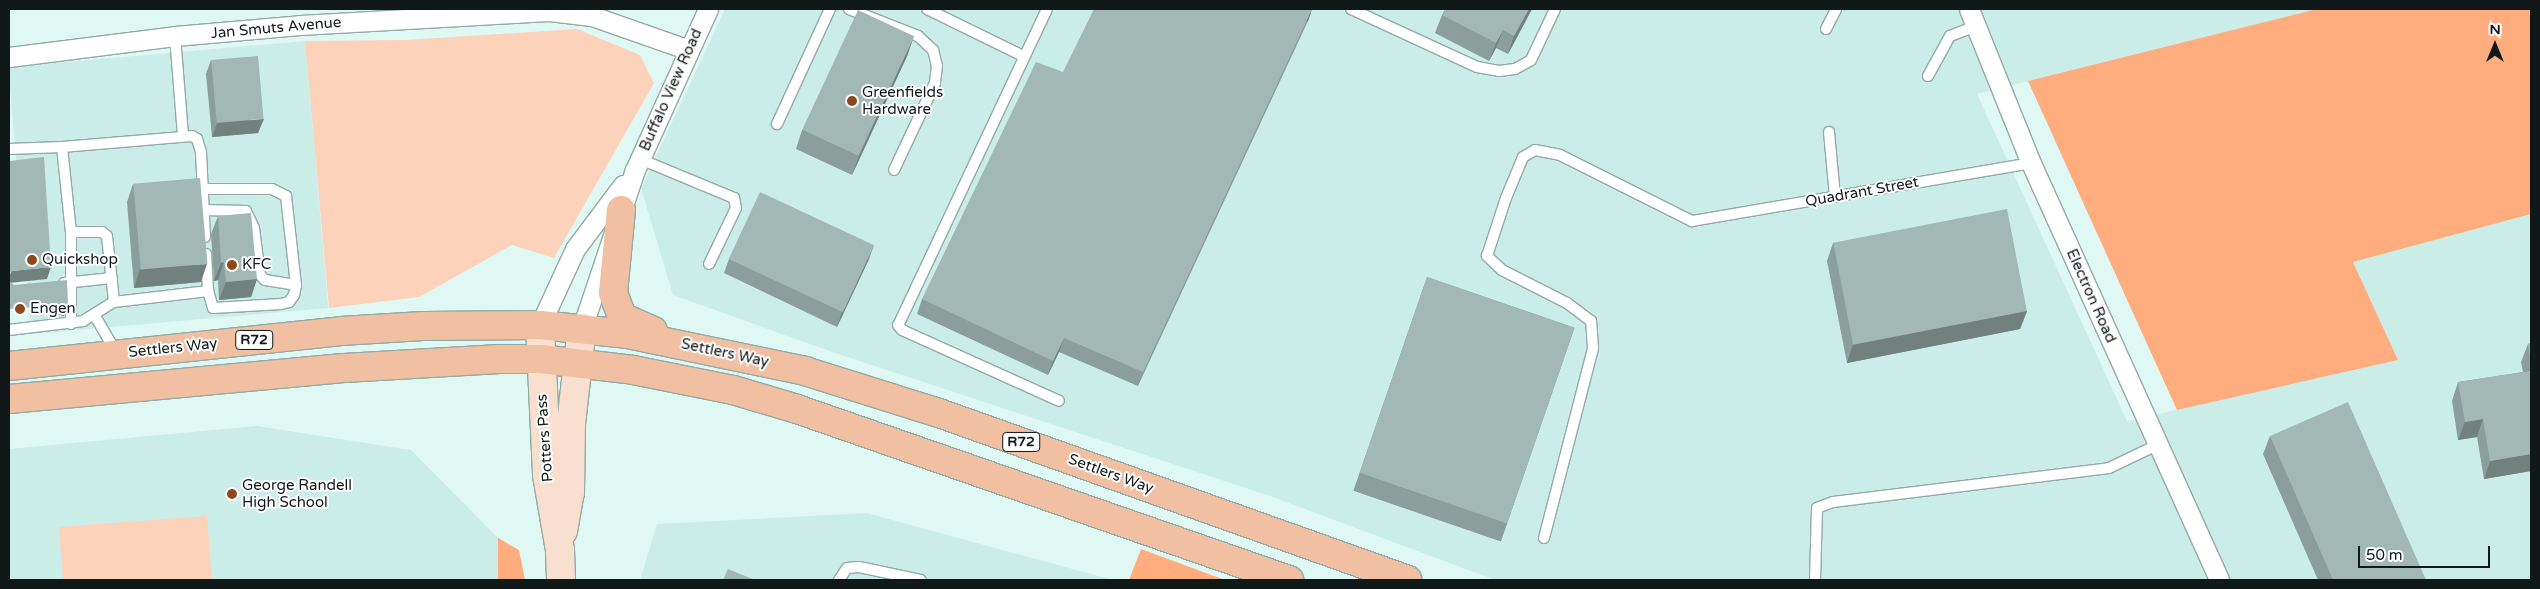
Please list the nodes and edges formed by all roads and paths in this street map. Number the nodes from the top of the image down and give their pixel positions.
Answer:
1 (708, 9) edge
2 (830, 9) edge
3 (849, 9) edge
4 (927, 9) edge
5 (1046, 9) edge
6 (1351, 9) edge
7 (1555, 9) edge
8 (1836, 9) edge
9 (1969, 9) edge
10 (302, 17) edge
11 (1976, 26) junction
12 (1826, 29) dead end
13 (175, 36) junction
14 (689, 50) junction
15 (1023, 56) junction
16 (9, 57) edge
17 (1928, 76) dead end
18 (777, 124) dead end
19 (1829, 132) dead end
20 (183, 135) junction
21 (62, 147) junction
22 (9, 149) edge
23 (2031, 163) junction
24 (637, 165) junction
25 (894, 170) dead end
26 (202, 189) junction
27 (1835, 197) junction
28 (203, 210) junction
29 (621, 210) junction
30 (71, 232) junction
31 (709, 264) dead end
32 (112, 278) junction
33 (70, 283) junction
34 (52, 285) edge
35 (296, 285) junction
36 (208, 291) junction
37 (114, 302) junction
38 (95, 316) junction
39 (71, 324) junction
40 (540, 325) junction
41 (582, 328) junction
42 (9, 330) edge
43 (117, 354) junction
44 (742, 356) junction
45 (540, 359) junction
46 (579, 362) junction
47 (9, 366) edge
48 (9, 399) edge
49 (1060, 401) dead end
50 (2158, 444) junction
51 (1544, 538) dead end
52 (560, 550) junction
53 (561, 580) edge
54 (839, 580) edge
55 (921, 580) edge
56 (1289, 580) edge
57 (1407, 580) edge
58 (1815, 580) edge
59 (2219, 580) edge

1 - 14 street, Buffalo View Road
2 - 18 lane
3 - 25 lane
4 - 15 lane
5 - 15 lane
6 - 7 lane
8 - 12 lane
9 - 11 street, Electron Road
10 - 13 street, Jan Smuts Avenue
10 - 14 street, Jan Smuts Avenue
11 - 17 lane
11 - 23 street, Electron Road
13 - 16 street, Jan Smuts Avenue
13 - 20 lane
14 - 24 street, Buffalo View Road
15 - 49 lane
19 - 27 lane
20 - 21 lane
20 - 26 lane
21 - 22 lane
21 - 30 lane
23 - 27 lane, Quadrant Street
23 - 50 street, Electron Road
24 - 29 street, Buffalo View Road
24 - 31 lane
24 - 40 street, Buffalo View Road
26 - 28 lane
26 - 35 lane
27 - 51 lane, Quadrant Street
28 - 35 lane
28 - 36 lane
29 - 41 street, Buffalo View Road
29 - 44 main road
30 - 32 lane
30 - 33 lane
32 - 33 lane
32 - 37 lane
33 - 34 lane
33 - 39 lane
35 - 36 lane
36 - 37 lane
37 - 38 lane
38 - 39 lane
38 - 43 lane
39 - 42 lane
40 - 41 main road, Settlers Way / R72
40 - 43 main road, Settlers Way / R72
40 - 45 street, Potters Pass
41 - 44 main road, Settlers Way / R72
41 - 46 street, Potters Pass
43 - 47 main road, Settlers Way / R72
44 - 57 main road, Settlers Way / R72
45 - 46 main road
45 - 48 main road
45 - 52 street, Potters Pass
46 - 52 street, Potters Pass
46 - 56 main road
50 - 58 lane
50 - 59 street, Electron Road
52 - 53 street, Potters Pass
54 - 55 lane

